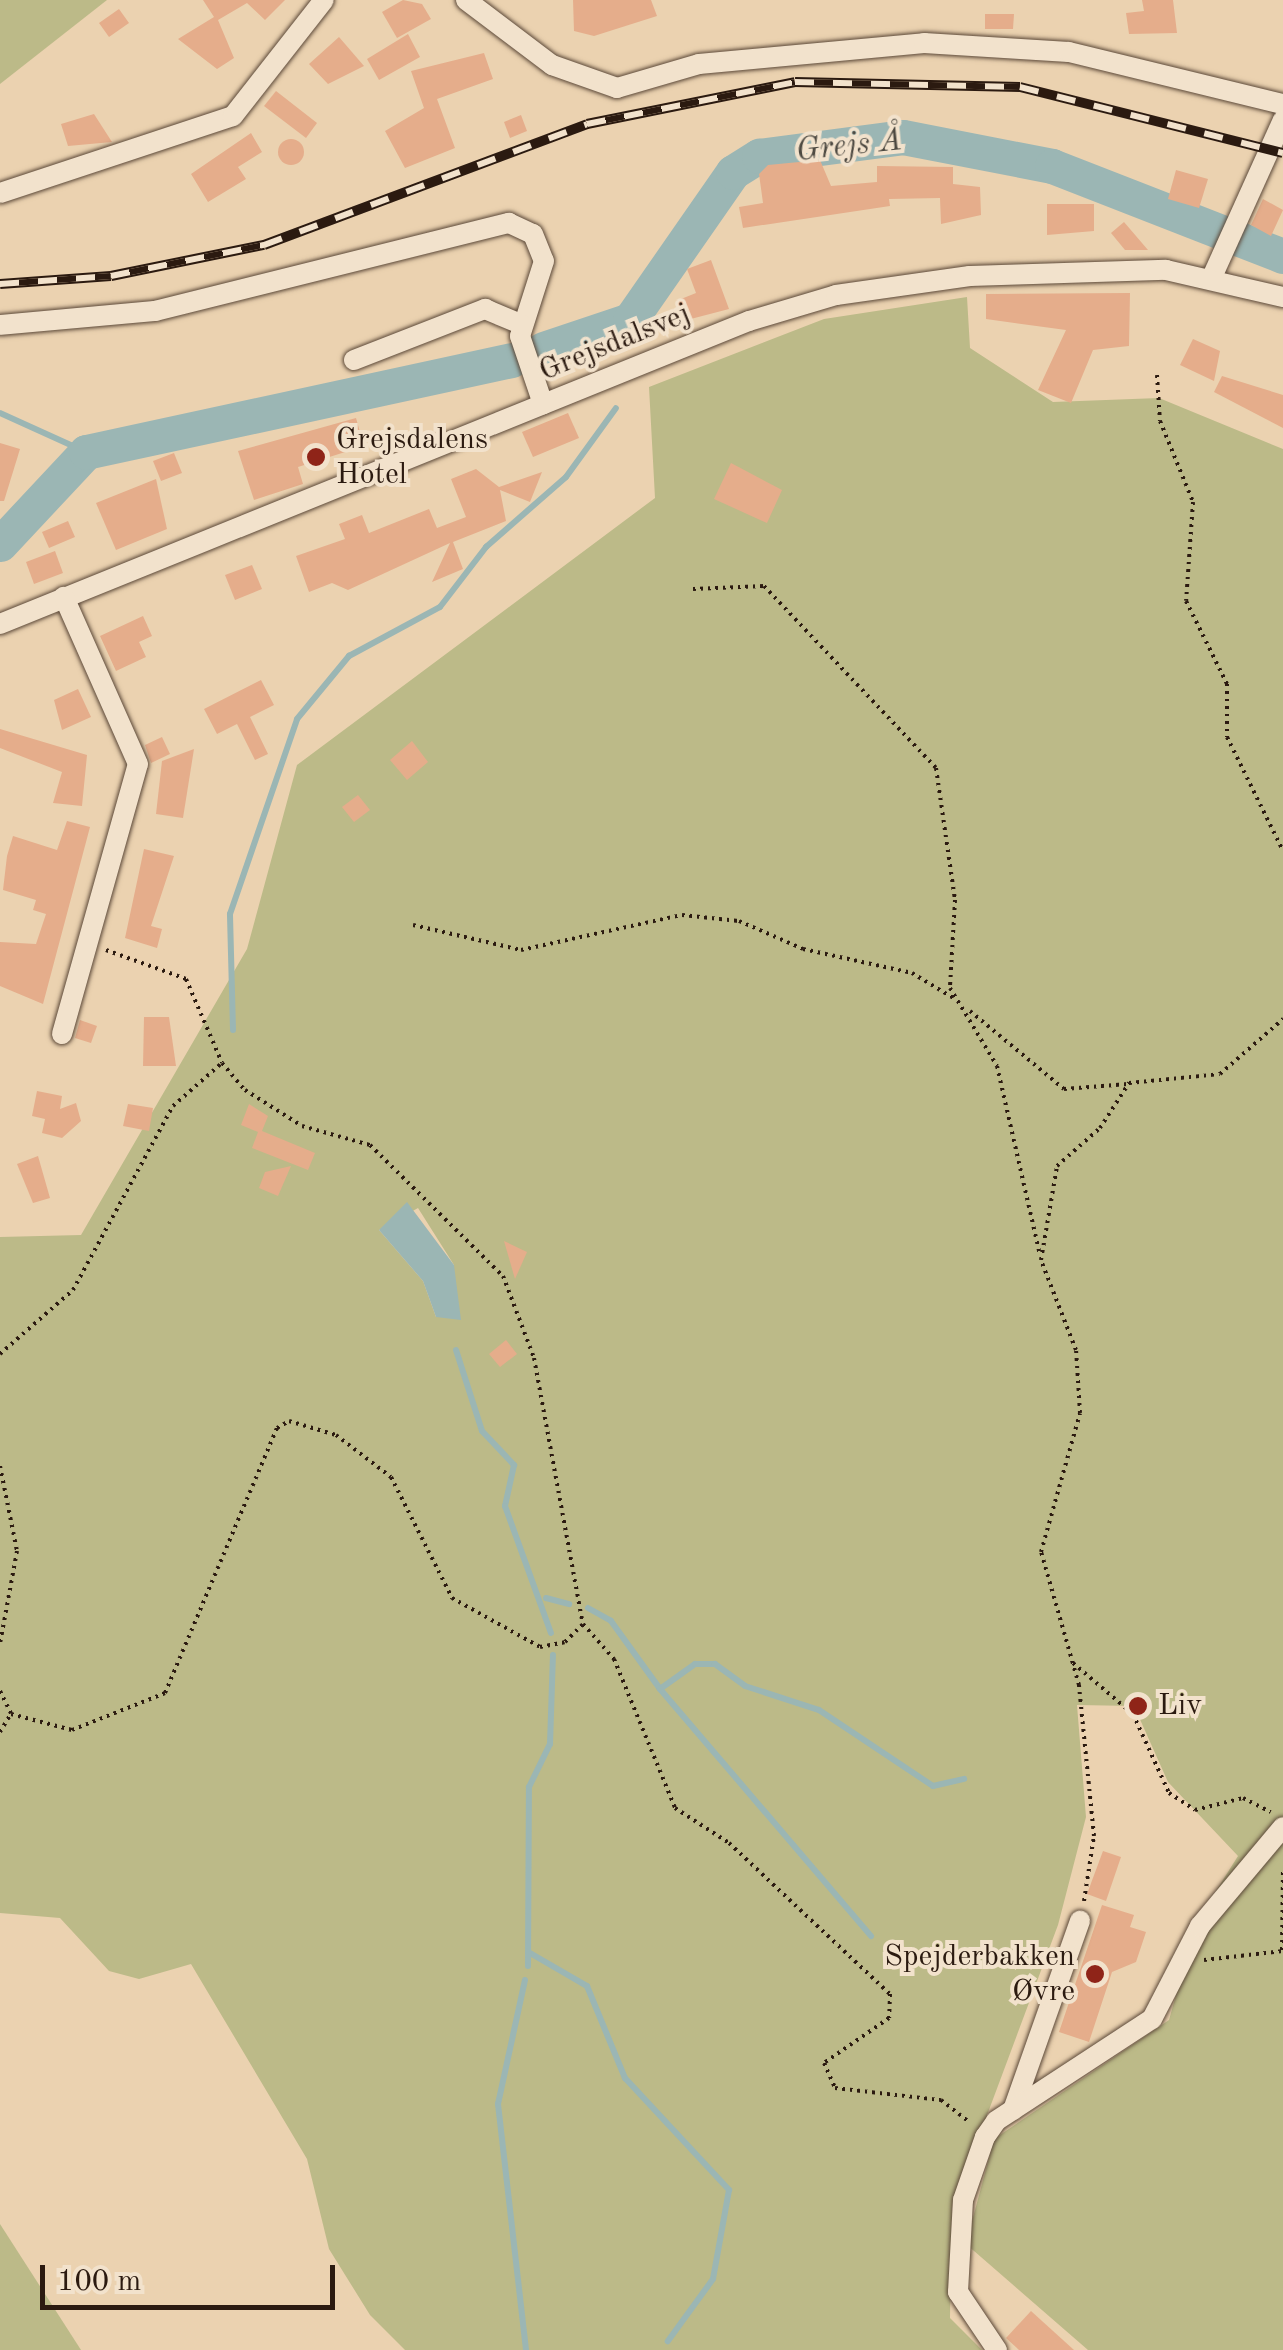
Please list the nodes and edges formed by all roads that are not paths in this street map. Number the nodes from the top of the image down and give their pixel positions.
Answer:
1 (324, 0) edge
2 (466, 0) edge
3 (1283, 104) edge
4 (1283, 120) edge
5 (0, 193) edge
6 (1212, 276) junction
7 (1283, 297) edge
8 (0, 324) edge
9 (522, 326) junction
10 (354, 360) dead end
11 (543, 404) junction
12 (64, 597) junction
13 (0, 624) edge
14 (62, 1034) dead end
15 (1283, 1824) edge
16 (1080, 1921) road end
17 (1013, 2110) junction
18 (997, 2350) edge

1 - 5 street
2 - 3 street
4 - 6 street
6 - 7 street, Grejsdalsvej
6 - 11 street, Grejsdalsvej
8 - 9 street
9 - 10 street
9 - 11 street
11 - 12 street, Grejsdalsvej
12 - 13 street, Grejsdalsvej
12 - 14 street
15 - 17 street
16 - 17 street
17 - 18 street

